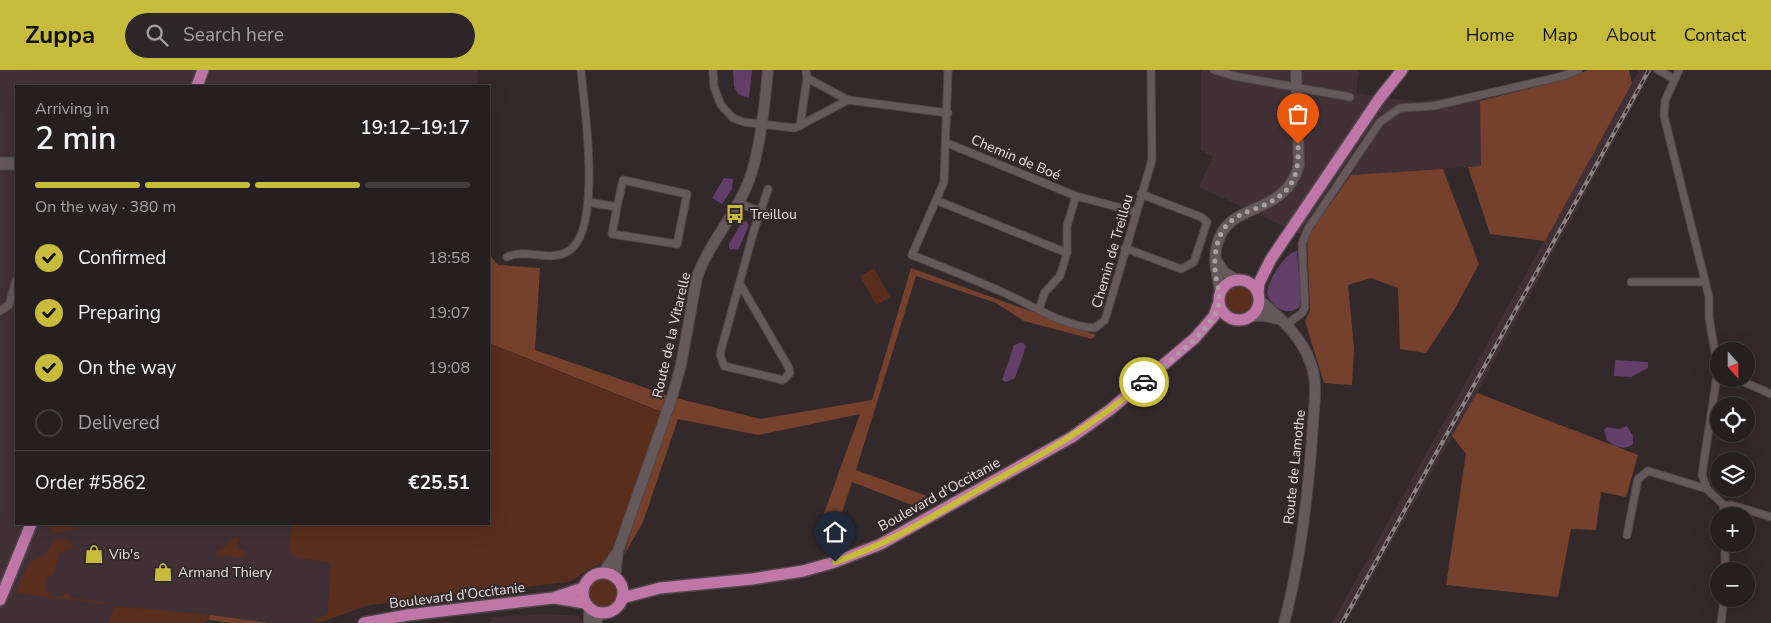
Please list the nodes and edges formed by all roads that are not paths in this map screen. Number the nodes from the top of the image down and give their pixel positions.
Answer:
1 (203, 70) edge
2 (580, 70) edge
3 (713, 70) edge
4 (768, 70) edge
5 (948, 70) edge
6 (1151, 70) edge
7 (1214, 70) edge
8 (1296, 70) edge
9 (1402, 70) edge
10 (1578, 70) edge
11 (1658, 70) edge
12 (1680, 70) edge
13 (806, 74) edge
14 (1674, 80) junction
15 (197, 85) edge
16 (1296, 86) junction
17 (1350, 97) dead end
18 (848, 100) junction
19 (948, 112) junction
20 (761, 125) junction
21 (800, 126) junction
22 (947, 143) junction
23 (0, 161) edge
24 (15, 161) edge
25 (0, 166) edge
26 (15, 166) edge
27 (768, 189) dead end
28 (1141, 194) junction
29 (1076, 196) junction
30 (938, 201) junction
31 (588, 202) junction
32 (738, 203) junction
33 (617, 207) junction
34 (762, 212) junction
35 (1136, 212) junction
36 (1125, 248) junction
37 (1067, 253) junction
38 (507, 257) dead end
39 (1271, 259) junction
40 (1216, 260) junction
41 (1239, 280) junction
42 (1631, 282) dead end
43 (1705, 282) junction
44 (15, 284) edge
45 (740, 284) junction
46 (1258, 297) junction
47 (1219, 299) junction
48 (1039, 310) junction
49 (0, 311) edge
50 (1250, 316) junction
51 (1231, 318) junction
52 (1285, 323) junction
53 (1195, 338) junction
54 (1714, 342) edge
55 (1755, 387) edge
56 (1715, 388) edge
57 (1771, 394) edge
58 (1707, 489) junction
59 (1724, 505) joint
60 (1771, 517) edge
61 (24, 525) edge
62 (31, 525) edge
63 (1627, 535) dead end
64 (618, 551) junction
65 (603, 573) junction
66 (617, 580) junction
67 (0, 587) edge
68 (583, 588) junction
69 (660, 588) junction
70 (553, 598) junction
71 (622, 598) junction
72 (0, 600) edge
73 (587, 606) junction
74 (1723, 607) edge
75 (598, 618) edge
76 (364, 623) edge
77 (589, 623) edge
78 (1284, 623) edge
79 (1721, 623) edge

1 - 15 main road
2 - 31 street
3 - 20 street
4 - 20 street, Route de la Vitarelle
5 - 19 street
6 - 28 street, Chemin de Treillou
7 - 16 street
8 - 16 street
9 - 39 main road
10 - 52 street
11 - 14 street
12 - 14 street
13 - 18 street
13 - 21 street
14 - 43 street
16 - 17 street
16 - 40 street
18 - 19 street
18 - 21 street
19 - 22 street
20 - 21 street
20 - 32 street, Route de la Vitarelle
22 - 29 street, Chemin de Boé
22 - 30 street
23 - 24 street
25 - 26 street
27 - 34 street
28 - 35 street, Chemin de Treillou
28 - 36 street
29 - 35 street, Chemin de Boé
29 - 37 street
30 - 37 street
30 - 48 street, Chemin de Treillou
31 - 33 street
31 - 38 street
32 - 34 street
32 - 64 street, Route de la Vitarelle
33 - 33 street
34 - 45 street
35 - 36 street, Chemin de Treillou
36 - 48 street, Chemin de Treillou
37 - 48 street
39 - 41 main road
39 - 46 main road
40 - 41 street
40 - 47 street
41 - 46 main road
41 - 47 main road
42 - 43 street
43 - 54 street
44 - 49 street
45 - 45 street
46 - 50 main road
46 - 52 street, Route de Lamothe
47 - 51 main road
47 - 53 main road, Boulevard d'Occitanie
50 - 51 main road
50 - 52 street
51 - 53 main road, Boulevard d'Occitanie
52 - 78 street, Route de Lamothe
53 - 69 main road, Boulevard d'Occitanie
55 - 57 street
56 - 58 street
58 - 59 street
58 - 63 street
59 - 60 street
61 - 67 main road
62 - 72 main road
64 - 65 street, Route de la Vitarelle
64 - 66 street, Route de la Vitarelle
65 - 66 main road
65 - 68 main road
66 - 69 main road, Boulevard d'Occitanie
66 - 71 main road
68 - 70 main road, Boulevard d'Occitanie
68 - 73 main road
69 - 71 main road, Boulevard d'Occitanie
70 - 73 main road, Boulevard d'Occitanie
70 - 76 main road, Boulevard d'Occitanie
71 - 75 main road
73 - 75 main road
73 - 77 street
74 - 79 street

